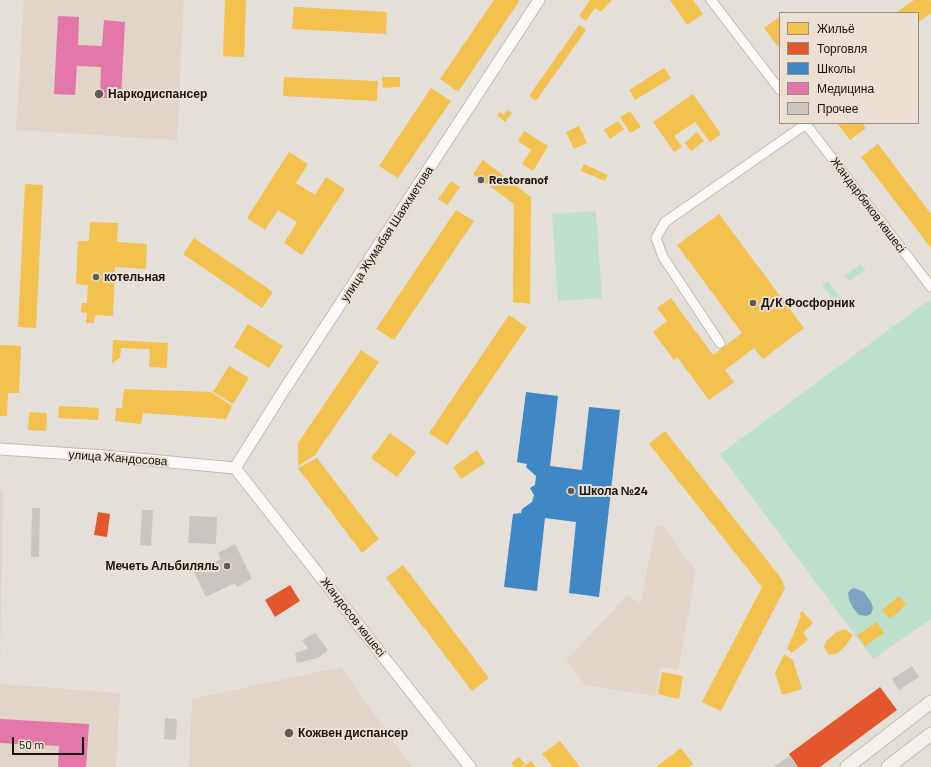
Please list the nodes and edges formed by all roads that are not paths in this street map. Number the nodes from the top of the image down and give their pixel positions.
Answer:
1 (539, 0) edge
2 (711, 0) edge
3 (779, 89) edge
4 (806, 124) edge
5 (931, 287) edge
6 (720, 344) dead end
7 (0, 449) edge
8 (235, 468) junction
9 (931, 702) edge
10 (931, 734) edge
11 (470, 767) edge
12 (847, 767) edge
13 (888, 767) edge

1 - 8 street, улица Жумабая Шаяхметова
2 - 3 street
4 - 5 street, Жандарбеков көшесі
4 - 6 street
7 - 8 street, улица Жандосова
8 - 11 street, Жандосов көшесі
9 - 12 main road
10 - 13 main road

